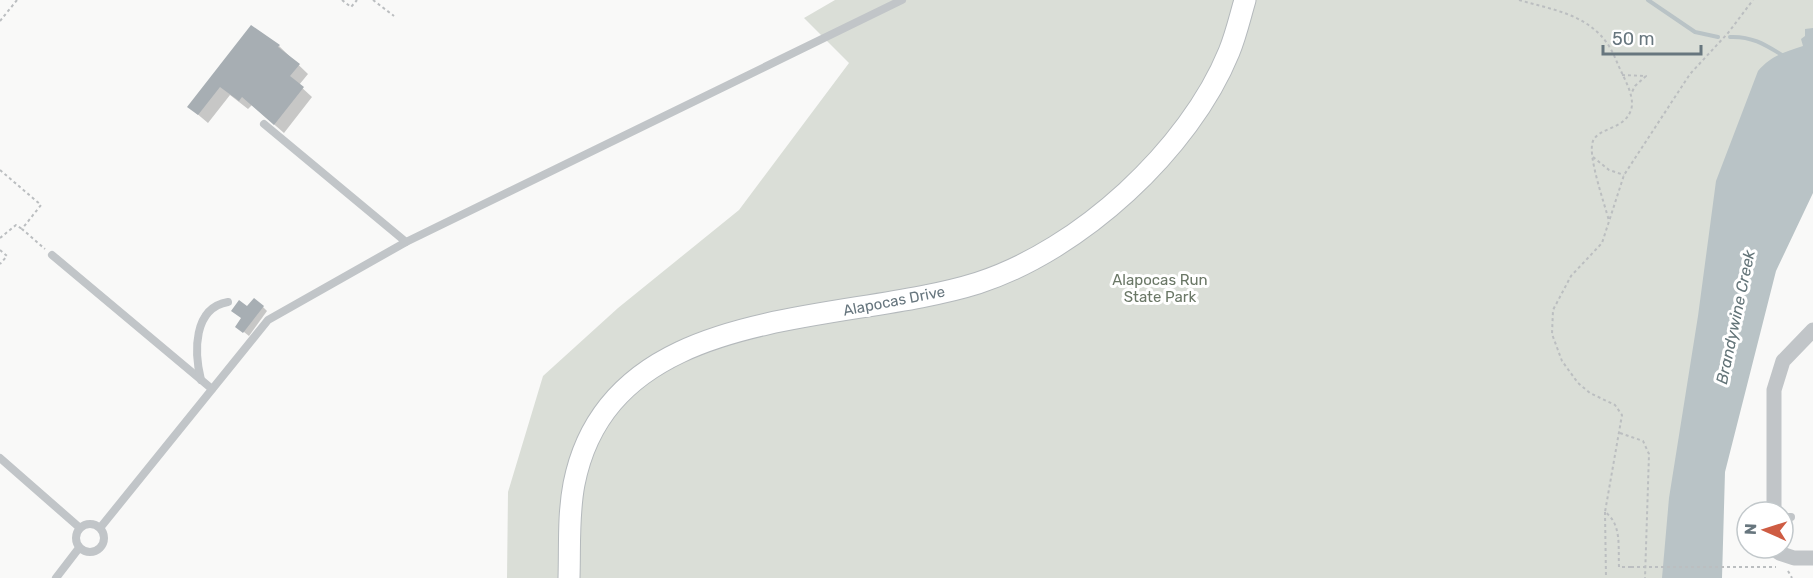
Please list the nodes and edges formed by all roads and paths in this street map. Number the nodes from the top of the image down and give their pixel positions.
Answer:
1 (17, 0) edge
2 (342, 0) edge
3 (357, 0) edge
4 (373, 0) edge
5 (902, 0) edge
6 (1245, 0) edge
7 (1519, 0) edge
8 (1753, 0) edge
9 (394, 16) dead end
10 (0, 21) edge
11 (1622, 75) junction
12 (1630, 96) junction
13 (264, 124) dead end
14 (1593, 157) junction
15 (0, 170) edge
16 (1624, 175) junction
17 (1609, 224) junction
18 (22, 230) junction
19 (0, 238) edge
20 (406, 242) junction
21 (0, 250) edge
22 (52, 255) joint
23 (0, 264) edge
24 (228, 302) dead end
25 (1813, 330) edge
26 (201, 380) junction
27 (212, 389) junction
28 (1620, 433) junction
29 (0, 458) edge
30 (1774, 500) edge
31 (1605, 512) junction
32 (80, 528) junction
33 (100, 528) junction
34 (79, 548) junction
35 (1795, 558) edge
36 (1813, 558) edge
37 (1776, 567) dead end
38 (56, 578) edge
39 (569, 578) edge
40 (1606, 578) edge
41 (1645, 578) edge

1 - 10 path
2 - 3 path
4 - 9 path
5 - 20 lane
6 - 39 street, Alapocas Drive
7 - 11 path
8 - 16 path
11 - 12 path
11 - 12 path
12 - 14 path
13 - 20 lane
14 - 16 path
14 - 17 path
15 - 18 path
16 - 17 path
17 - 28 path
18 - 19 path
18 - 22 path
20 - 27 lane
21 - 23 path
22 - 26 lane
24 - 26 lane
25 - 30 street
26 - 27 lane
27 - 33 lane
28 - 31 path
28 - 41 path
29 - 32 lane
31 - 37 path, bridge
31 - 40 path
32 - 33 lane
32 - 34 lane
33 - 34 lane
34 - 38 lane
35 - 36 street

